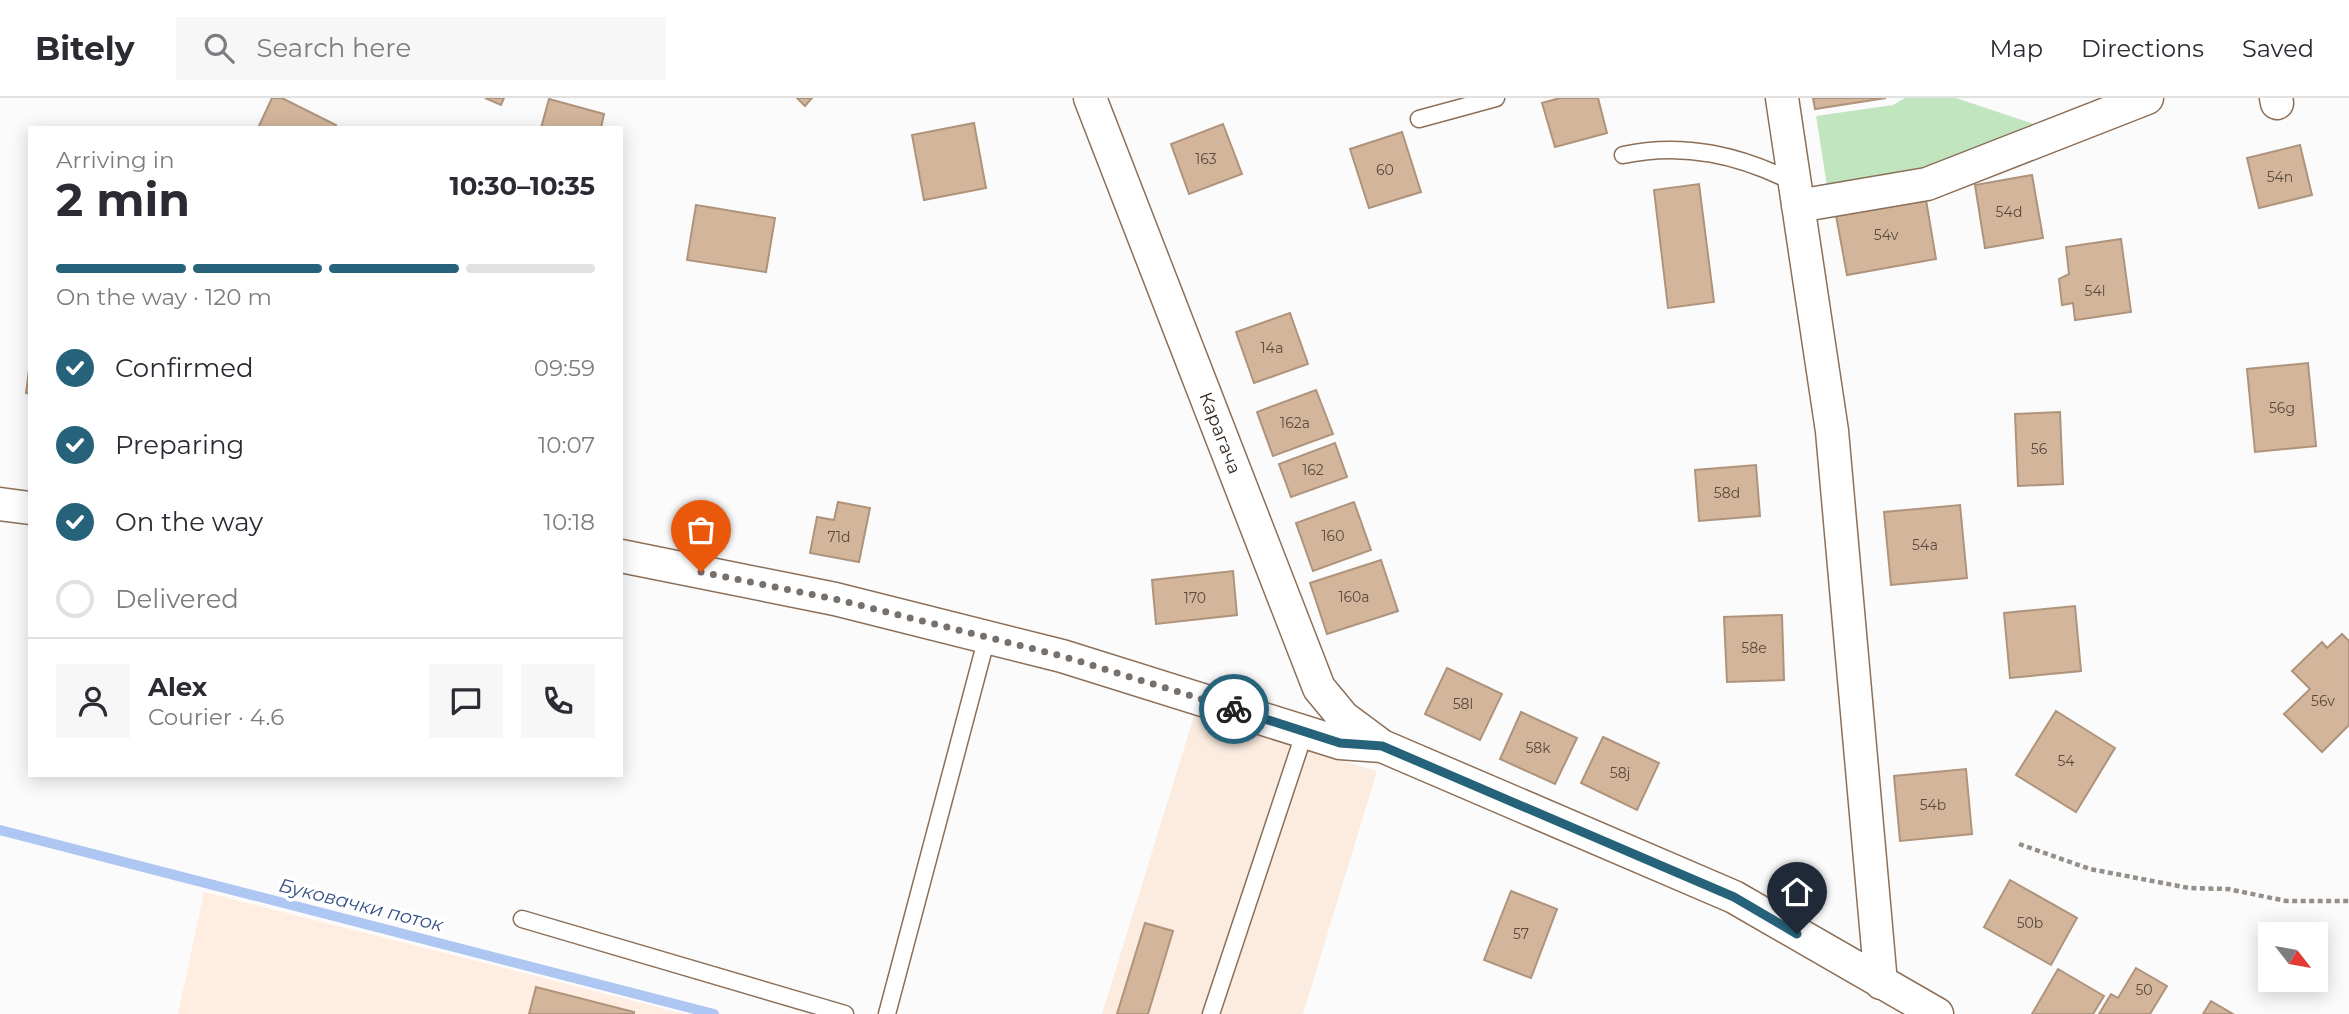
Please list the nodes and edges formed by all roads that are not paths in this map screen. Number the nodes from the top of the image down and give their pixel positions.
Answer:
1 (1090, 98) edge
2 (1496, 98) edge
3 (1782, 98) edge
4 (2147, 98) edge
5 (1419, 120) dead end
6 (1623, 155) dead end
7 (1796, 195) junction
8 (0, 504) edge
9 (28, 508) edge
10 (623, 556) edge
11 (988, 637) junction
12 (1305, 731) junction
13 (1382, 746) junction
14 (522, 919) dead end
15 (1881, 983) junction
16 (845, 1014) edge
17 (887, 1014) edge
18 (1210, 1014) edge
19 (1937, 1014) edge

1 - 13 street, Карагача
2 - 5 lane
3 - 7 street
4 - 7 street
6 - 7 lane
7 - 15 street
8 - 9 street
10 - 11 street
11 - 12 street
11 - 17 lane
12 - 13 street
12 - 18 lane
13 - 15 street
14 - 16 lane
15 - 19 street

